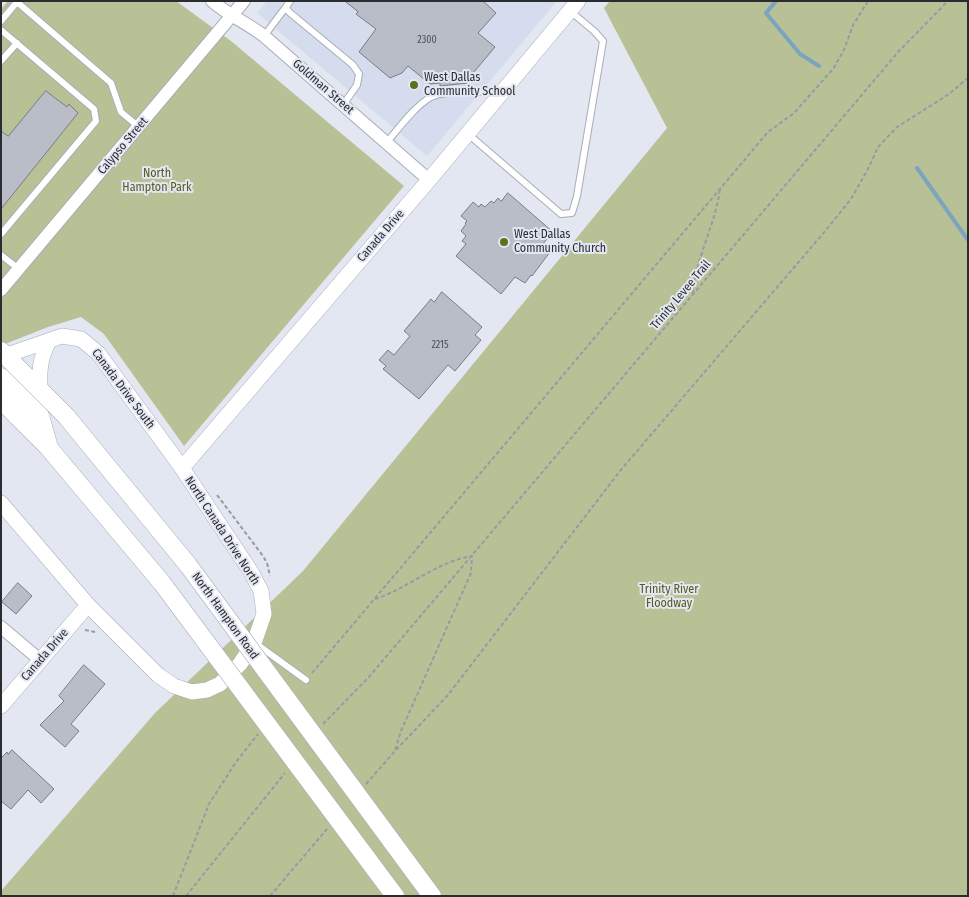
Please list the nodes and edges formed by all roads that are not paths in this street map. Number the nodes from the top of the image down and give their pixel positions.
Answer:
1 (212, 1) edge
2 (244, 1) edge
3 (288, 4) edge
4 (574, 6) edge
5 (233, 15) junction
6 (1, 21) edge
7 (1, 30) edge
8 (264, 36) junction
9 (17, 44) junction
10 (1, 61) edge
11 (500, 94) junction
12 (344, 105) junction
13 (139, 127) junction
14 (467, 134) junction
15 (387, 142) junction
16 (429, 180) junction
17 (1, 234) edge
18 (1, 255) edge
19 (19, 269) junction
20 (1, 290) edge
21 (49, 341) junction
22 (4, 353) edge
23 (1, 377) edge
24 (40, 390) junction
25 (4, 406) edge
26 (48, 447) junction
27 (182, 468) junction
28 (1, 503) edge
29 (88, 605) junction
30 (1, 627) edge
31 (254, 642) junction
32 (40, 660) junction
33 (306, 680) road end
34 (1, 706) edge
35 (395, 896) edge
36 (432, 896) edge

1 - 5 street, Goldman Street
2 - 5 street, Calypso Street
3 - 8 lane
3 - 12 lane
4 - 11 street, Canada Drive
4 - 14 lane
5 - 8 street, Goldman Street
5 - 13 street, Calypso Street
6 - 13 lane
7 - 9 lane
8 - 12 street, Goldman Street
9 - 10 lane
9 - 17 lane
11 - 14 street, Canada Drive
11 - 15 lane
12 - 15 street, Goldman Street
13 - 19 street, Calypso Street
14 - 16 street, Canada Drive
15 - 16 street, Goldman Street
16 - 27 street, Canada Drive
18 - 19 lane
19 - 20 street, Calypso Street
21 - 22 street, Canada Drive South
21 - 24 street
21 - 27 street, Canada Drive South
22 - 24 main road, North Hampton Road
23 - 26 main road
24 - 36 main road, North Hampton Road, bridge
25 - 26 main road
26 - 35 main road, bridge
27 - 31 street, North Canada Drive North
28 - 29 street
29 - 31 street, North Canada Drive North
29 - 32 street, Canada Drive
30 - 32 street
31 - 33 lane
32 - 34 street, Canada Drive

